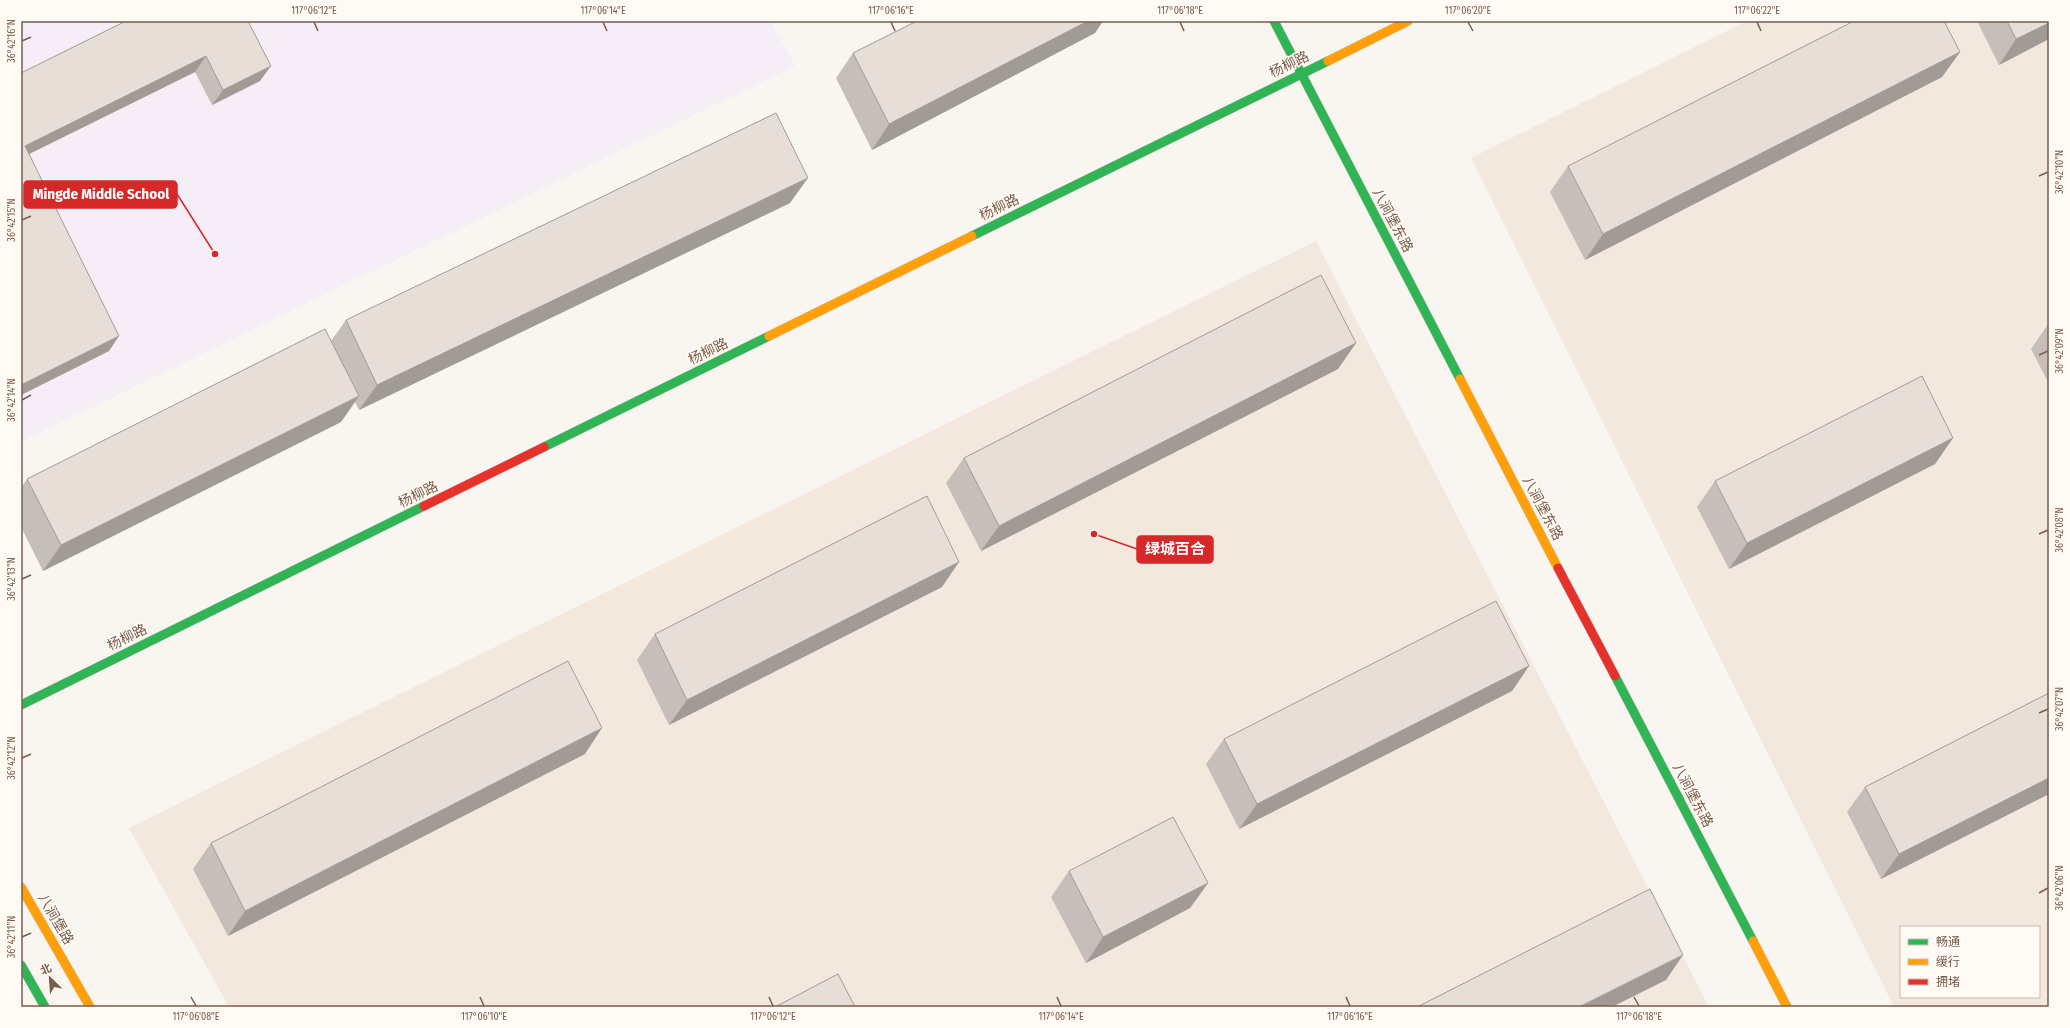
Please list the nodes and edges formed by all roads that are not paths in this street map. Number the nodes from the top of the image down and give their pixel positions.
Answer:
1 (1274, 21) edge
2 (1408, 21) edge
3 (1301, 74) junction
4 (21, 706) edge
5 (21, 887) edge
6 (21, 965) edge
7 (45, 1007) edge
8 (90, 1007) edge
9 (1787, 1007) edge

1 - 3 street, 八涧堡东路
2 - 3 street, 杨柳路
3 - 4 street, 杨柳路
3 - 9 street, 八涧堡东路
5 - 8 street, 八涧堡路
6 - 7 street

